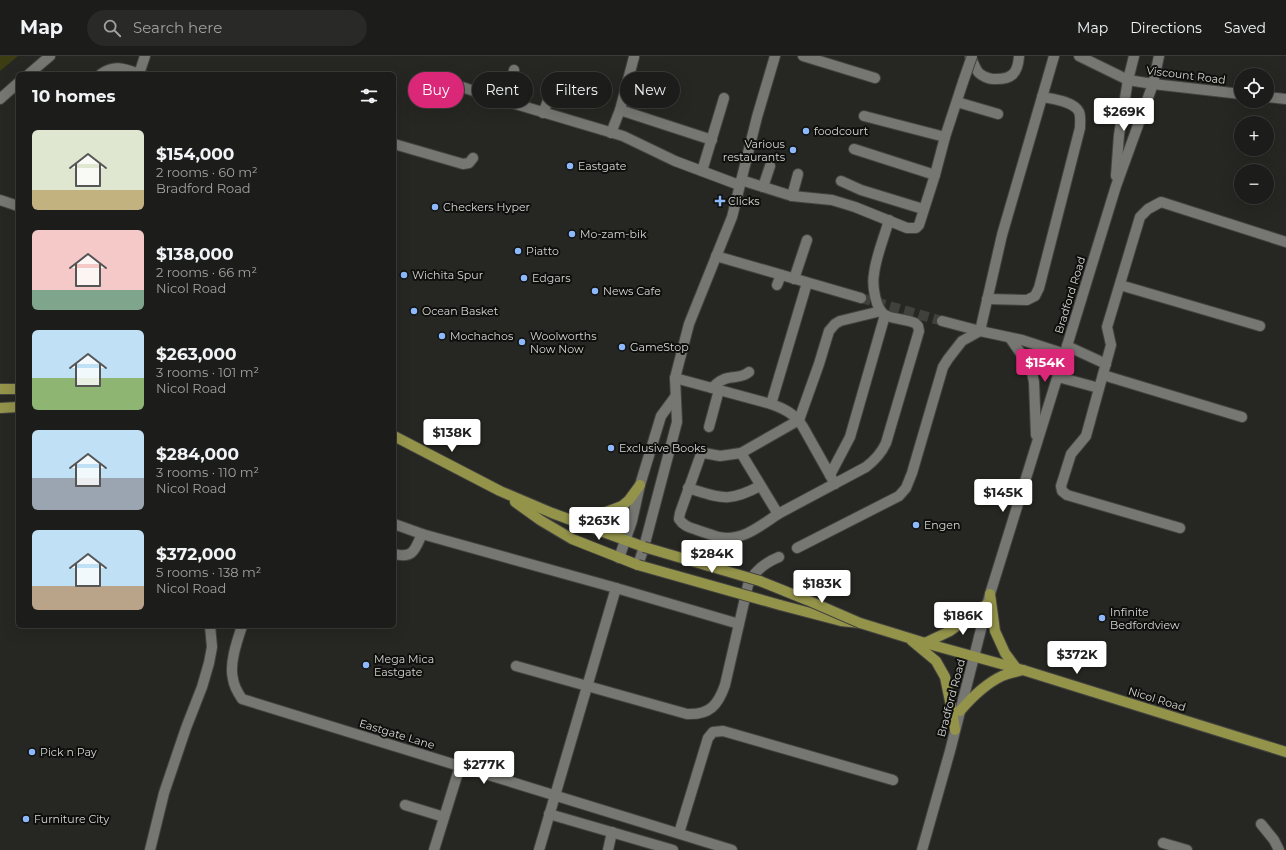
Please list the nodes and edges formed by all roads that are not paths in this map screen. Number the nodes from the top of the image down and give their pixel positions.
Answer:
1 (50, 56) edge
2 (145, 56) edge
3 (634, 56) edge
4 (775, 56) edge
5 (803, 56) edge
6 (971, 56) edge
7 (1019, 56) edge
8 (1054, 56) edge
9 (1079, 56) edge
10 (1134, 56) edge
11 (1159, 56) edge
12 (31, 72) edge
13 (105, 72) edge
14 (133, 72) edge
15 (140, 72) edge
16 (875, 78) dead end
17 (1128, 80) junction
18 (1153, 84) junction
19 (16, 85) edge
20 (1234, 93) edge
21 (1042, 97) junction
22 (724, 98) dead end
23 (1274, 98) edge
24 (0, 99) edge
25 (1286, 99) edge
26 (957, 102) junction
27 (527, 108) edge
28 (545, 108) edge
29 (620, 110) junction
30 (543, 113) junction
31 (998, 114) dead end
32 (864, 116) dead end
33 (611, 133) junction
34 (945, 137) junction
35 (712, 140) junction
36 (396, 145) edge
37 (854, 149) dead end
38 (473, 158) dead end
39 (770, 166) dead end
40 (702, 171) junction
41 (798, 174) dead end
42 (935, 175) junction
43 (841, 181) dead end
44 (740, 182) junction
45 (1116, 186) junction
46 (763, 187) junction
47 (861, 190) junction
48 (792, 196) junction
49 (0, 200) edge
50 (16, 205) edge
51 (855, 207) junction
52 (923, 210) junction
53 (889, 220) junction
54 (807, 240) dead end
55 (1286, 242) edge
56 (716, 256) junction
57 (781, 275) junction
58 (794, 279) junction
59 (807, 283) junction
60 (1120, 285) junction
61 (777, 286) dead end
62 (861, 298) tunnel mouth
63 (987, 299) junction
64 (883, 313) junction
65 (942, 321) tunnel mouth
66 (1260, 326) dead end
67 (980, 332) junction
68 (1010, 338) junction
69 (1066, 350) junction
70 (1106, 364) junction
71 (749, 372) dead end
72 (1103, 375) junction
73 (1058, 376) junction
74 (675, 378) junction
75 (1099, 388) junction
76 (0, 389) edge
77 (16, 389) edge
78 (716, 389) junction
79 (675, 397) junction
80 (771, 404) junction
81 (16, 407) edge
82 (0, 408) edge
83 (1242, 417) dead end
84 (799, 420) junction
85 (709, 427) dead end
86 (396, 437) edge
87 (1037, 443) junction
88 (741, 453) junction
89 (830, 475) junction
90 (835, 484) junction
91 (640, 485) junction
92 (760, 486) junction
93 (688, 488) junction
94 (500, 491) junction
95 (778, 514) junction
96 (579, 522) junction
97 (396, 525) edge
98 (1180, 528) dead end
99 (422, 534) junction
100 (626, 540) junction
101 (644, 547) junction
102 (797, 548) dead end
103 (396, 554) edge
104 (779, 557) dead end
105 (619, 558) junction
106 (638, 565) junction
107 (616, 588) junction
108 (990, 594) junction
109 (987, 604) junction
110 (860, 623) junction
111 (739, 624) junction
112 (210, 628) edge
113 (241, 628) edge
114 (908, 638) junction
115 (925, 643) junction
116 (974, 657) junction
117 (516, 666) dead end
118 (1020, 669) junction
119 (587, 685) junction
120 (960, 711) junction
121 (955, 730) junction
122 (1286, 752) edge
123 (460, 766) junction
124 (893, 780) dead end
125 (554, 795) junction
126 (405, 805) dead end
127 (549, 814) junction
128 (444, 817) junction
129 (1261, 824) dead end
130 (612, 832) junction
131 (679, 834) junction
132 (1163, 843) dead end
133 (150, 850) edge
134 (434, 850) edge
135 (539, 850) edge
136 (608, 850) edge
137 (673, 850) edge
138 (732, 850) edge
139 (922, 850) edge
140 (1187, 850) edge
141 (1279, 850) edge

1 - 12 street
2 - 15 street
3 - 29 street
4 - 44 street
5 - 16 street
6 - 7 street
6 - 26 street, bridge
8 - 21 street
9 - 17 street, Viscount Road
10 - 17 street, Bradford Road
11 - 18 street, Bradford Road
13 - 14 street
17 - 18 street, Viscount Road
17 - 45 street, Bradford Road
18 - 20 street, Viscount Road
18 - 45 street, Bradford Road
19 - 24 street
21 - 63 street
21 - 63 street
22 - 35 street
23 - 25 street
26 - 31 street
26 - 34 street
27 - 30 street
28 - 30 street
29 - 33 street
29 - 35 street
30 - 33 street
32 - 34 street
33 - 40 street
34 - 42 street
35 - 40 street
36 - 38 street
37 - 42 street
39 - 46 street
40 - 44 street
41 - 48 street
42 - 52 street
43 - 47 street
44 - 46 street
44 - 56 street
45 - 69 street, Bradford Road
46 - 48 street
47 - 51 street
47 - 52 street
48 - 51 street
49 - 50 street
51 - 53 street
52 - 53 street
53 - 64 street
54 - 58 street
55 - 60 street
56 - 57 street
56 - 74 street
57 - 58 street
57 - 61 street
58 - 59 street
59 - 62 street
59 - 80 street
60 - 66 street
60 - 70 street
63 - 67 street
64 - 84 street
64 - 89 street
64 - 90 street
65 - 67 street
67 - 68 street
67 - 102 street
68 - 69 street
68 - 87 street
69 - 70 street
69 - 73 street, Bradford Road
70 - 72 street
71 - 78 street
72 - 75 street
72 - 83 street
73 - 75 street
73 - 87 street, Bradford Road
74 - 78 street
74 - 79 street
75 - 98 street
76 - 77 main road
78 - 80 street
78 - 85 street
79 - 91 street
79 - 101 street
80 - 84 street
81 - 82 main road
84 - 88 street
84 - 89 street
86 - 94 main road, Nicol Road
87 - 108 street, Bradford Road
88 - 92 street
88 - 93 street
89 - 90 street
90 - 95 street
91 - 96 main road
91 - 100 street
92 - 93 street
92 - 95 street
93 - 95 street
94 - 96 main road, Nicol Road
94 - 105 main road, Nicol Road
96 - 100 main road, Nicol Road
97 - 99 street
99 - 103 street
99 - 107 street
100 - 101 main road, Nicol Road
100 - 105 street
101 - 106 street
101 - 110 main road, Nicol Road, bridge
104 - 111 street
105 - 106 main road, Nicol Road
106 - 110 main road, Nicol Road, bridge
107 - 111 street
107 - 119 street
108 - 109 street, Bradford Road
108 - 118 main road
109 - 115 main road
109 - 116 street, Bradford Road
110 - 114 main road, Nicol Road
111 - 119 street
112 - 133 street
113 - 123 street, Eastgate Lane
114 - 115 main road, Nicol Road
114 - 121 main road
115 - 116 main road, Nicol Road
116 - 118 main road, Nicol Road
116 - 120 street, Bradford Road
117 - 119 street
118 - 120 main road
118 - 122 main road, Nicol Road
119 - 125 street
120 - 121 street, Bradford Road
121 - 139 street, Bradford Road
123 - 125 street, Eastgate Lane
123 - 128 street
124 - 131 street
125 - 127 street
125 - 131 street, Eastgate Lane
126 - 128 street
127 - 130 street
127 - 135 street
128 - 134 street
129 - 141 street
130 - 136 street
130 - 137 street
131 - 138 street, Eastgate Lane
132 - 140 street

